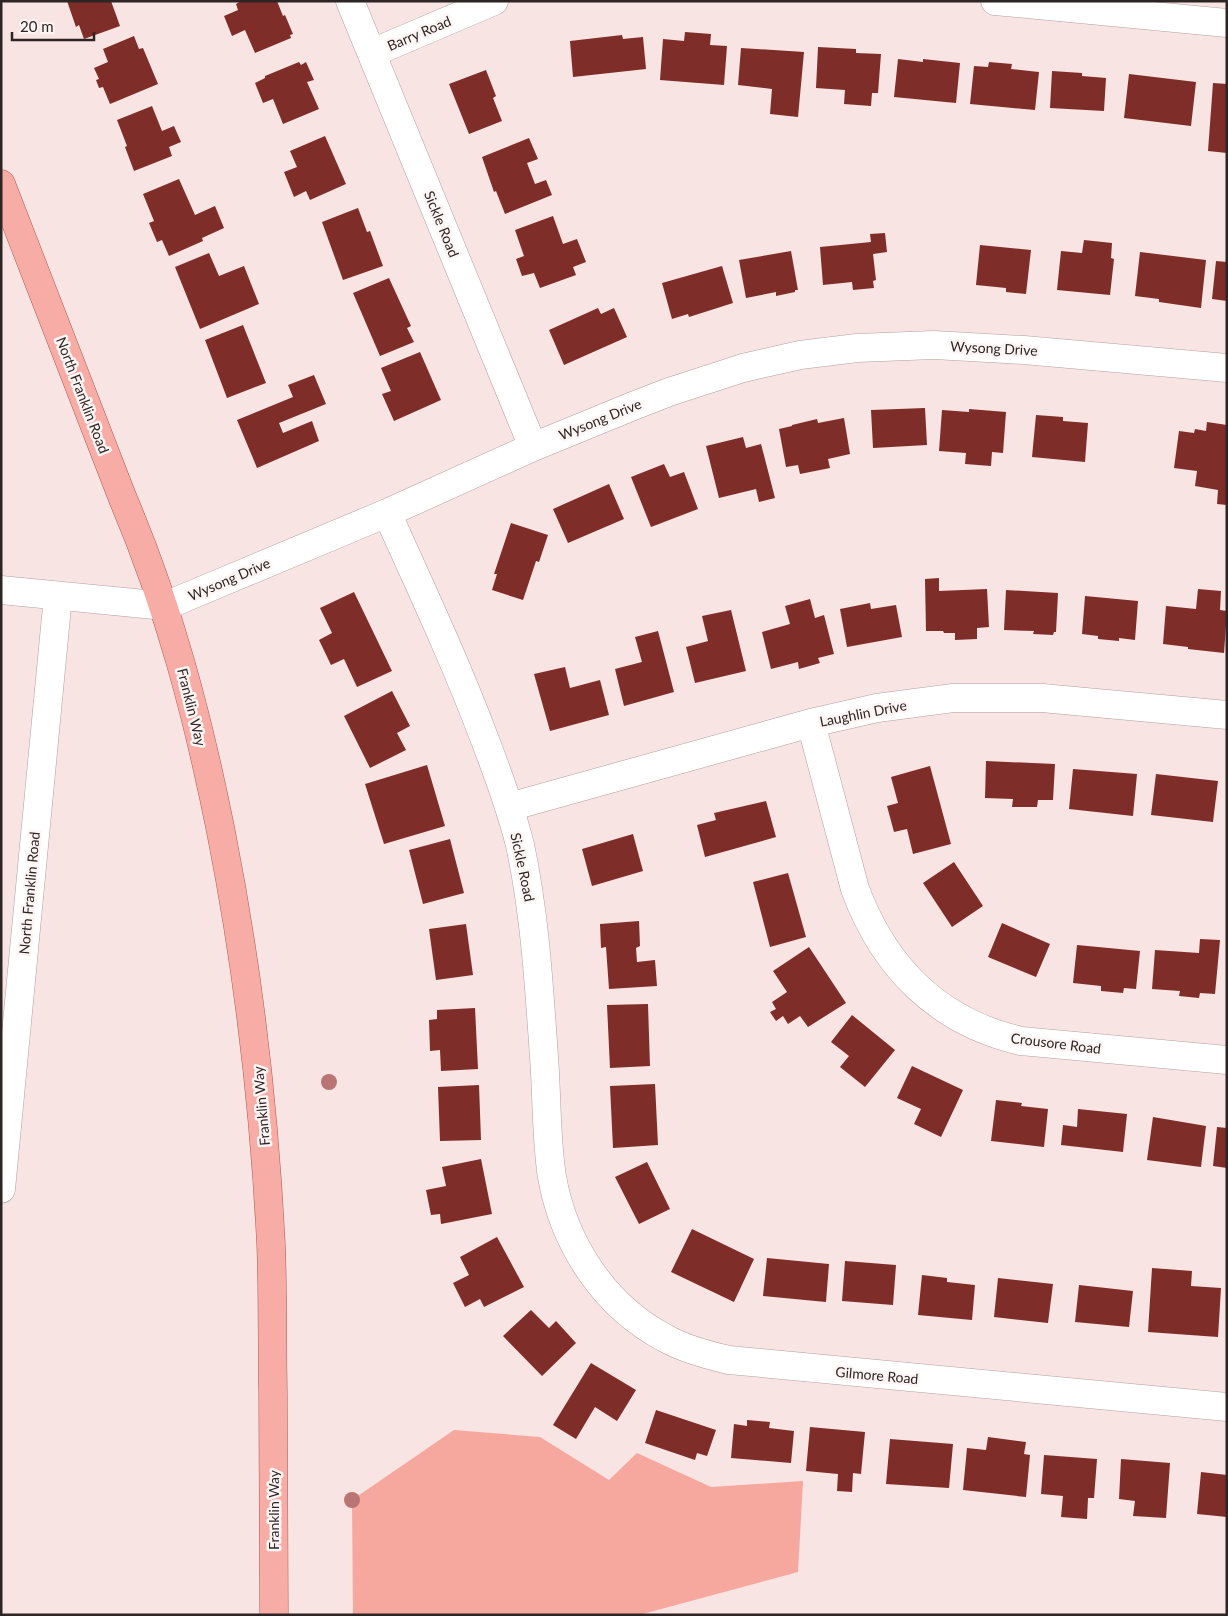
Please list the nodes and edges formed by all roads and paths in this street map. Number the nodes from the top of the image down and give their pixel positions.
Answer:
1 (350, 1) edge
2 (494, 1) edge
3 (995, 1) edge
4 (1227, 22) edge
5 (372, 52) junction
6 (1, 184) edge
7 (1227, 368) edge
8 (533, 447) junction
9 (387, 513) junction
10 (1, 590) edge
11 (58, 596) junction
12 (165, 606) junction
13 (1227, 715) edge
14 (811, 723) junction
15 (509, 807) junction
16 (1227, 1060) edge
17 (1, 1190) edge
18 (573, 1242) joint
19 (1227, 1407) edge
20 (274, 1615) edge

1 - 5 street, Sickle Road
2 - 5 street, Barry Road
3 - 4 street
5 - 8 street, Sickle Road
6 - 12 main road, North Franklin Road
7 - 8 street, Wysong Drive
8 - 9 street, Wysong Drive
9 - 12 street, Wysong Drive
9 - 15 street, Sickle Road
10 - 11 street, Wysong Drive
11 - 12 street, Wysong Drive
11 - 17 street, North Franklin Road
12 - 20 main road, Franklin Way
13 - 14 street, Laughlin Drive
14 - 15 street, Laughlin Drive
14 - 16 street, Crousore Road
15 - 18 street, Sickle Road
18 - 19 street, Gilmore Road

